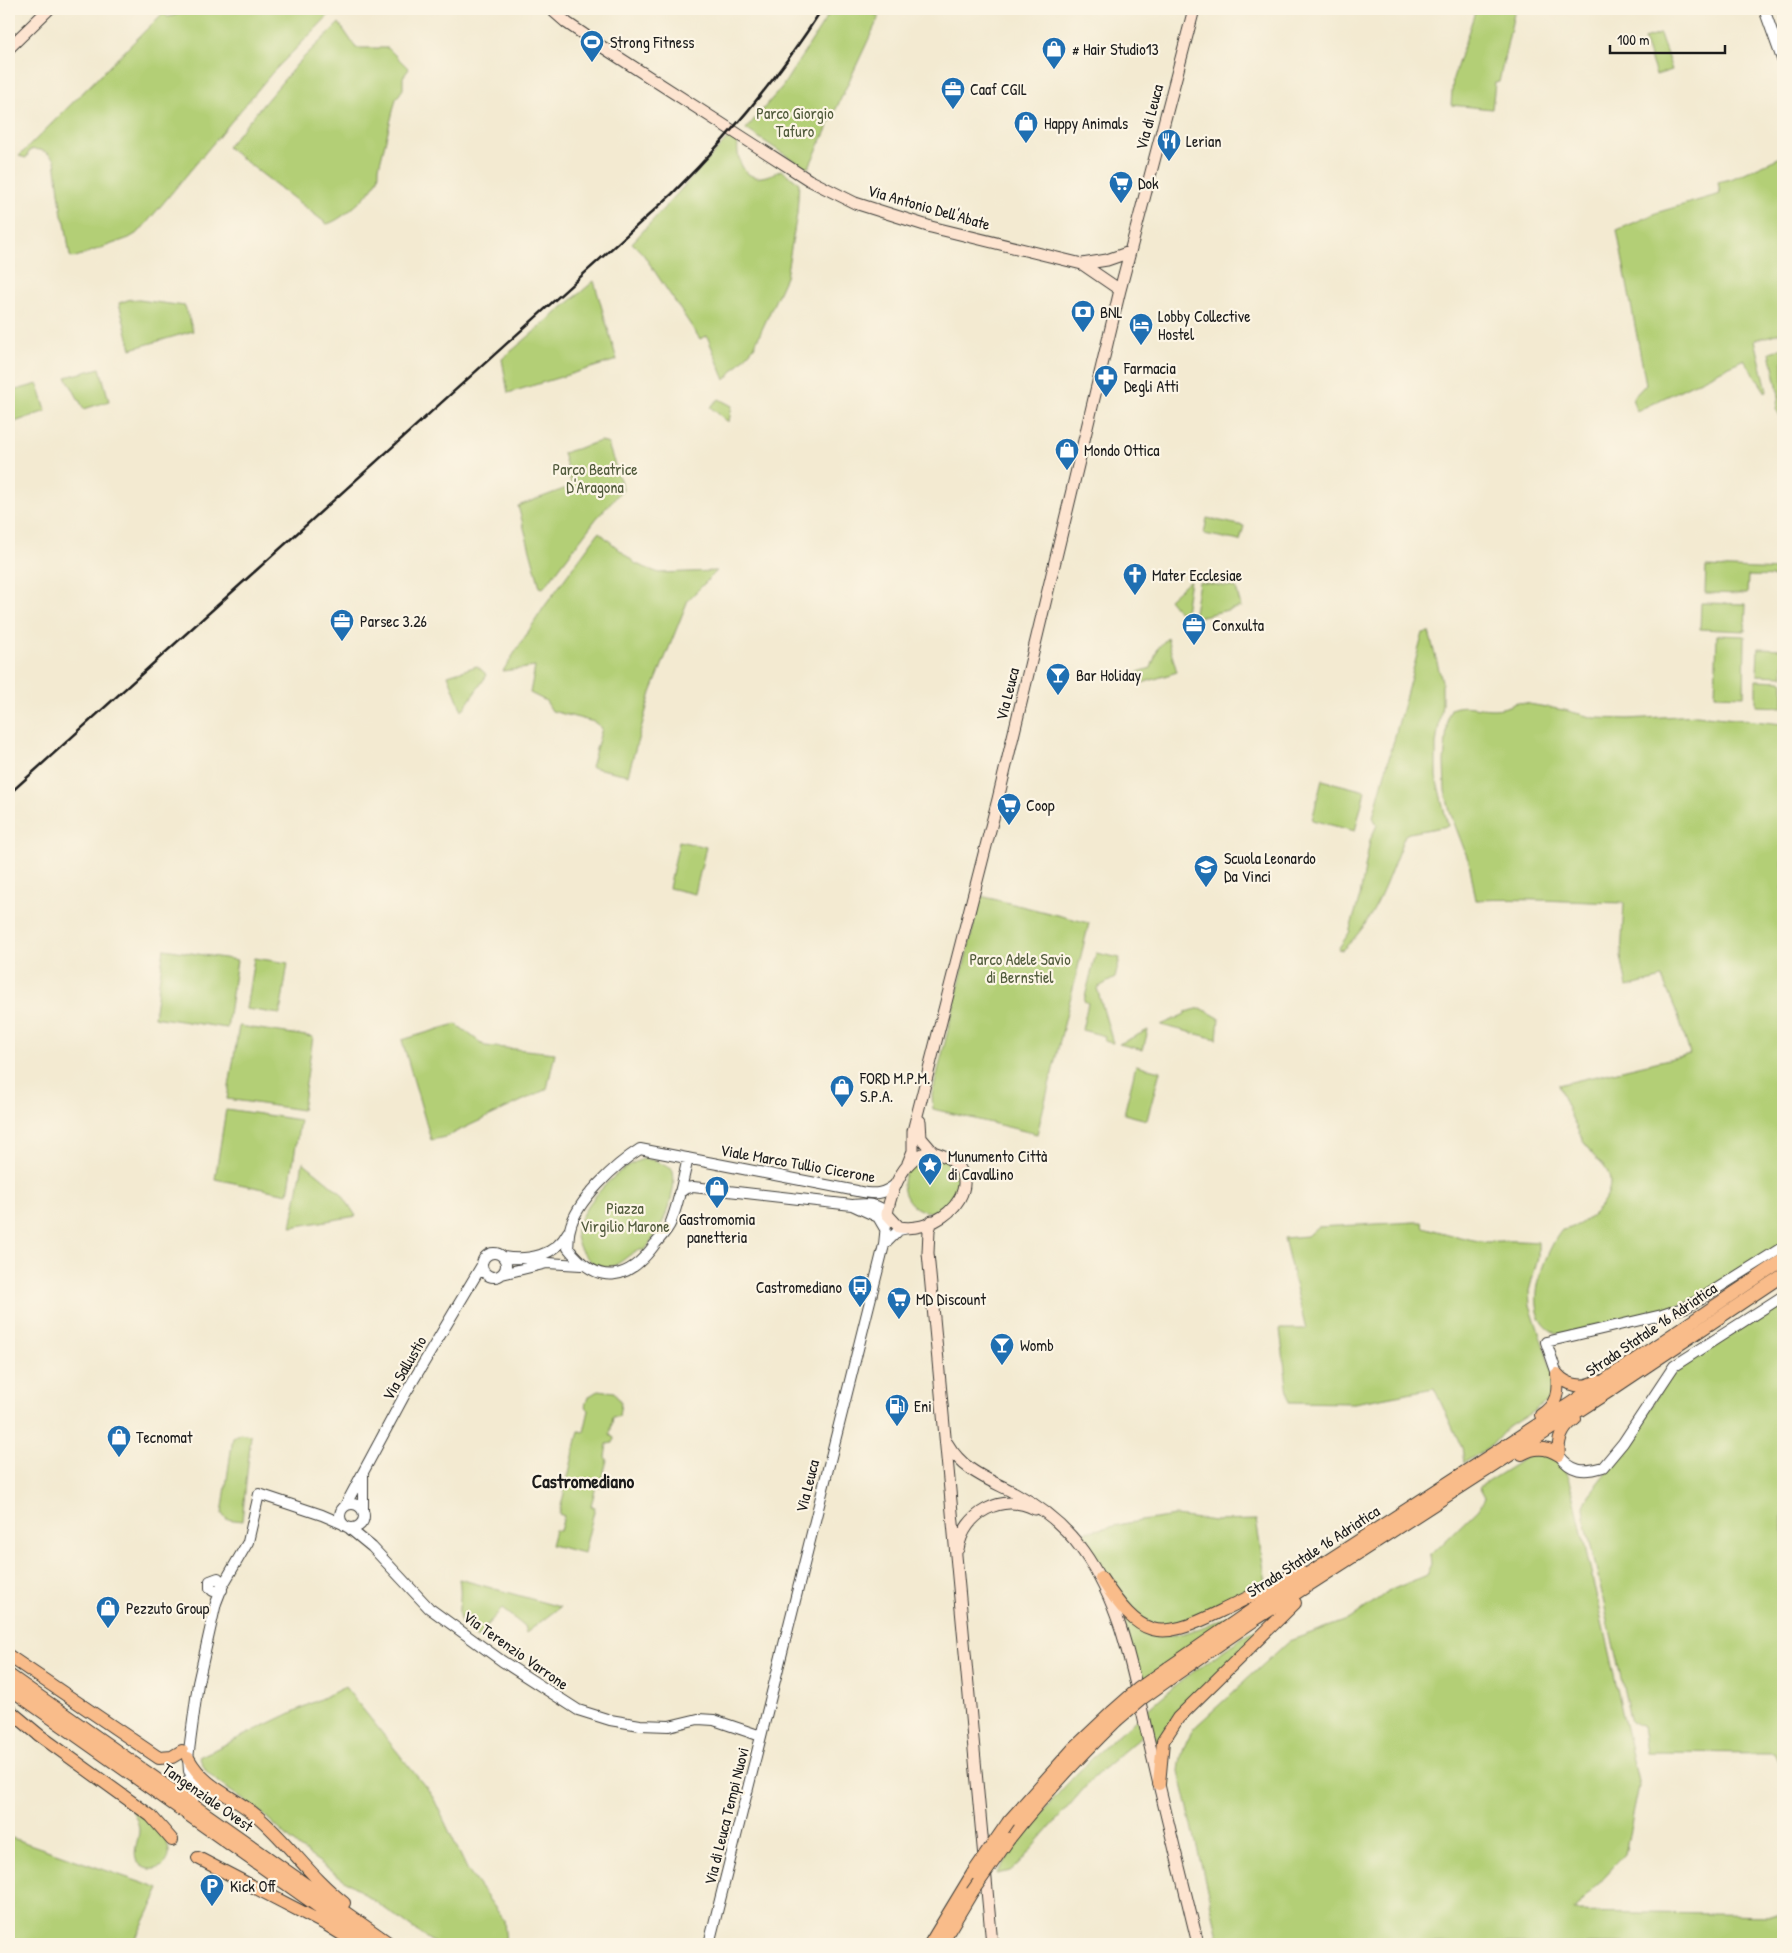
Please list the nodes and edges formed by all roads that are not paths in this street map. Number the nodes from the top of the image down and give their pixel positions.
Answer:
1 (49, 9) edge
2 (551, 9) edge
3 (1194, 9) edge
4 (1764, 9) edge
5 (9, 48) edge
6 (1783, 62) edge
7 (1130, 252) junction
8 (1082, 264) junction
9 (1120, 290) junction
10 (921, 1104) junction
11 (933, 1152) junction
12 (688, 1158) junction
13 (908, 1163) junction
14 (899, 1180) junction
15 (679, 1193) junction
16 (852, 1205) junction
17 (887, 1214) junction
18 (932, 1221) junction
19 (911, 1228) junction
20 (570, 1229) junction
21 (885, 1229) junction
22 (884, 1245) junction
23 (1783, 1247) edge
24 (928, 1253) junction
25 (503, 1257) junction
26 (1783, 1260) edge
27 (482, 1265) junction
28 (581, 1265) junction
29 (502, 1274) junction
30 (1783, 1274) edge
31 (491, 1276) junction
32 (472, 1284) junction
33 (1783, 1296) edge
34 (1649, 1351) junction
35 (1558, 1374) junction
36 (1611, 1390) junction
37 (946, 1442) junction
38 (1504, 1445) junction
39 (1559, 1455) junction
40 (364, 1469) junction
41 (1466, 1482) junction
42 (343, 1508) junction
43 (322, 1515) junction
44 (364, 1515) junction
45 (1056, 1522) junction
46 (347, 1526) junction
47 (372, 1547) junction
48 (956, 1558) junction
49 (1338, 1561) junction
50 (1101, 1578) junction
51 (9, 1656) edge
52 (9, 1675) edge
53 (9, 1688) edge
54 (9, 1710) edge
55 (1114, 1717) junction
56 (761, 1736) junction
57 (185, 1754) junction
58 (1159, 1784) junction
59 (212, 1795) dead end
60 (170, 1796) junction
61 (193, 1802) dead end
62 (172, 1840) dead end
63 (238, 1845) junction
64 (198, 1858) dead end
65 (967, 1890) junction
66 (358, 1944) edge
67 (371, 1944) edge
68 (390, 1944) edge
69 (709, 1944) edge
70 (924, 1944) edge
71 (930, 1944) edge
72 (941, 1944) edge
73 (992, 1944) edge
74 (1198, 1944) edge

1 - 5 main road
2 - 8 main road, Via Antonio Dell'Abate
3 - 7 main road, Via di Leuca
4 - 6 street
7 - 8 main road, Via Antonio Dell'Abate
7 - 9 main road, Via di Leuca
8 - 9 main road, Via Antonio Dell'Abate
9 - 10 main road, Via Leuca
10 - 11 main road, Via Leuca
10 - 13 main road, Via Leuca
11 - 13 main road
11 - 18 main road
12 - 14 street, Viale Marco Tullio Cicerone
12 - 15 street
12 - 20 street
13 - 14 main road
14 - 17 main road
15 - 16 street, Viale Marco Tullio Cicerone
15 - 28 street
16 - 17 street
16 - 21 street, Viale Marco Tullio Cicerone
17 - 19 main road
17 - 21 street, Via Leuca
18 - 19 main road
18 - 24 main road
19 - 22 street
19 - 24 main road
20 - 25 street
20 - 28 street
21 - 22 street, Via Leuca
22 - 56 street, Via Leuca
23 - 35 street
24 - 37 main road
25 - 27 street
25 - 29 street
26 - 34 highway, Strada Statale 16 Adriatica
27 - 31 street
27 - 32 street, Via Sallustio
28 - 29 street
29 - 31 street
30 - 36 highway, Strada Statale 16 Adriatica
31 - 32 street
32 - 40 street, Via Sallustio
33 - 39 street
34 - 35 highway
34 - 38 highway, Strada Statale 16 Adriatica
35 - 38 highway
36 - 39 highway
36 - 41 highway, Strada Statale 16 Adriatica
37 - 45 main road
37 - 48 main road
38 - 49 highway, Strada Statale 16 Adriatica
39 - 41 highway
40 - 42 street, Via Sallustio
40 - 44 street, Via Sallustio
41 - 49 highway, Strada Statale 16 Adriatica
42 - 43 street
42 - 44 street
42 - 46 street
43 - 46 street, Via Terenzio Varrone
43 - 57 street, Via Terenzio Varrone
44 - 46 street
44 - 47 street, Via Terenzio Varrone
45 - 48 main road
45 - 50 main road
46 - 47 street, Via Terenzio Varrone
47 - 56 street, Via Terenzio Varrone
48 - 73 main road
49 - 50 highway
49 - 55 highway, Strada Statale 16 Adriatica, bridge
49 - 58 highway
50 - 58 main road
51 - 57 highway
52 - 60 highway, Tangenziale Ovest
53 - 60 highway, Tangenziale Ovest
54 - 62 highway
55 - 65 highway, Strada Statale 16 Adriatica, bridge
55 - 65 highway, Strada Statale 16 Adriatica, bridge
56 - 69 street, Via di Leuca Tempi Nuovi
57 - 59 street
57 - 61 street
57 - 68 highway
58 - 74 main road
60 - 63 highway, Tangenziale Ovest
63 - 67 highway, Tangenziale Ovest
63 - 68 highway, Tangenziale Ovest
64 - 66 highway
65 - 70 highway
65 - 71 highway, Strada Statale 16 Adriatica
65 - 72 highway, Strada Statale 16 Adriatica

